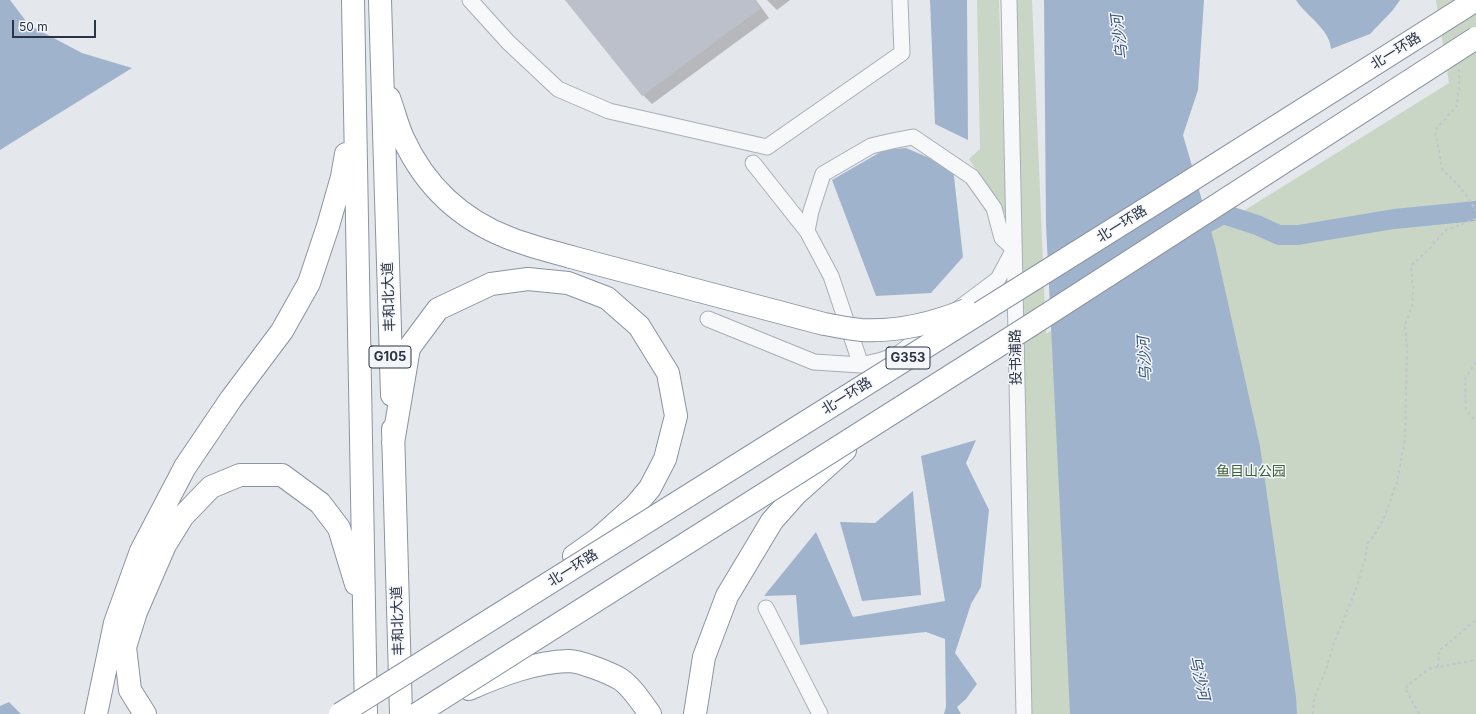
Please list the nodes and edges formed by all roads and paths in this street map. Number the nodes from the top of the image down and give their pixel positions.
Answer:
1 (353, 0) edge
2 (380, 0) edge
3 (470, 0) edge
4 (900, 0) edge
5 (1009, 0) edge
6 (1476, 0) edge
7 (1476, 38) edge
8 (1459, 68) dead end
9 (382, 78) junction
10 (354, 103) junction
11 (753, 163) dead end
12 (1160, 200) junction
13 (1476, 210) edge
14 (1476, 219) edge
15 (806, 231) junction
16 (1014, 249) junction
17 (708, 319) dead end
18 (1476, 362) edge
19 (861, 365) junction
20 (1476, 422) edge
21 (872, 425) junction
22 (393, 443) junction
23 (766, 608) dead end
24 (364, 611) junction
25 (1476, 620) edge
26 (441, 650) junction
27 (1476, 660) edge
28 (1438, 667) junction
29 (422, 710) edge
30 (96, 714) edge
31 (145, 714) edge
32 (340, 714) edge
33 (366, 714) edge
34 (401, 714) edge
35 (650, 714) edge
36 (695, 714) edge
37 (820, 714) edge
38 (1024, 714) edge
39 (1313, 714) edge
40 (1419, 714) edge

1 - 10 highway, G105
2 - 9 highway, 丰和北大道 / G105
3 - 4 street
5 - 16 street, 投书浦路
6 - 12 highway, 北一环路 / G353, bridge
7 - 21 highway, G353, bridge
8 - 13 path
9 - 12 highway, bridge
9 - 22 highway, 丰和北大道 / G105
10 - 24 highway, G105
10 - 30 highway
11 - 15 street
12 - 26 highway, 北一环路 / G353, bridge
14 - 39 path
15 - 16 street
15 - 19 street
16 - 19 street
16 - 38 street, 投书浦路
17 - 19 street
18 - 20 path
21 - 29 highway, G353, bridge
21 - 36 highway, bridge
22 - 26 highway, bridge
22 - 34 highway, 丰和北大道 / G105
23 - 37 street
24 - 31 highway
24 - 33 highway, G105
25 - 28 path
26 - 32 highway, 北一环路 / G353, bridge
27 - 28 path
28 - 40 path
29 - 35 highway, bridge

